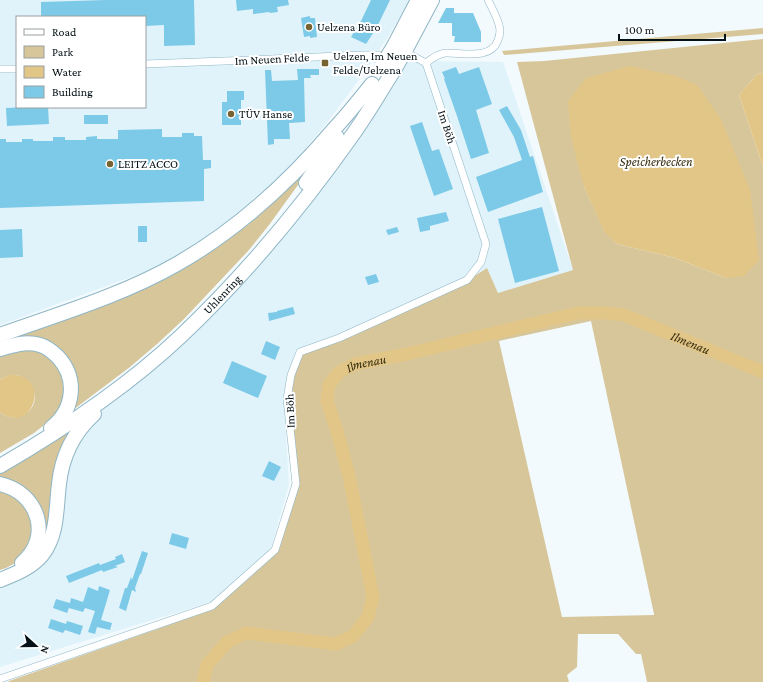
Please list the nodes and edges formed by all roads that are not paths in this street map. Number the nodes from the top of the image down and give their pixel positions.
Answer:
1 (418, 0) edge
2 (432, 0) edge
3 (488, 0) edge
4 (400, 46) junction
5 (423, 61) junction
6 (146, 64) edge
7 (388, 68) junction
8 (0, 69) edge
9 (16, 69) edge
10 (372, 84) junction
11 (245, 270) junction
12 (0, 335) edge
13 (0, 349) edge
14 (123, 385) junction
15 (15, 458) junction
16 (0, 466) edge
17 (0, 484) edge
18 (0, 575) edge
19 (0, 580) edge
20 (0, 679) edge

1 - 4 highway
2 - 4 highway
3 - 5 street
4 - 7 highway, bridge
5 - 6 street, Im Neuen Felde
5 - 20 street, Im Böh
7 - 10 highway
7 - 11 highway, Uhlenring
8 - 9 street
10 - 11 highway
10 - 12 highway
11 - 14 highway, Uhlenring
13 - 15 highway
14 - 15 highway, Uhlenring
14 - 19 highway
15 - 16 highway, Uhlenring
17 - 18 highway

